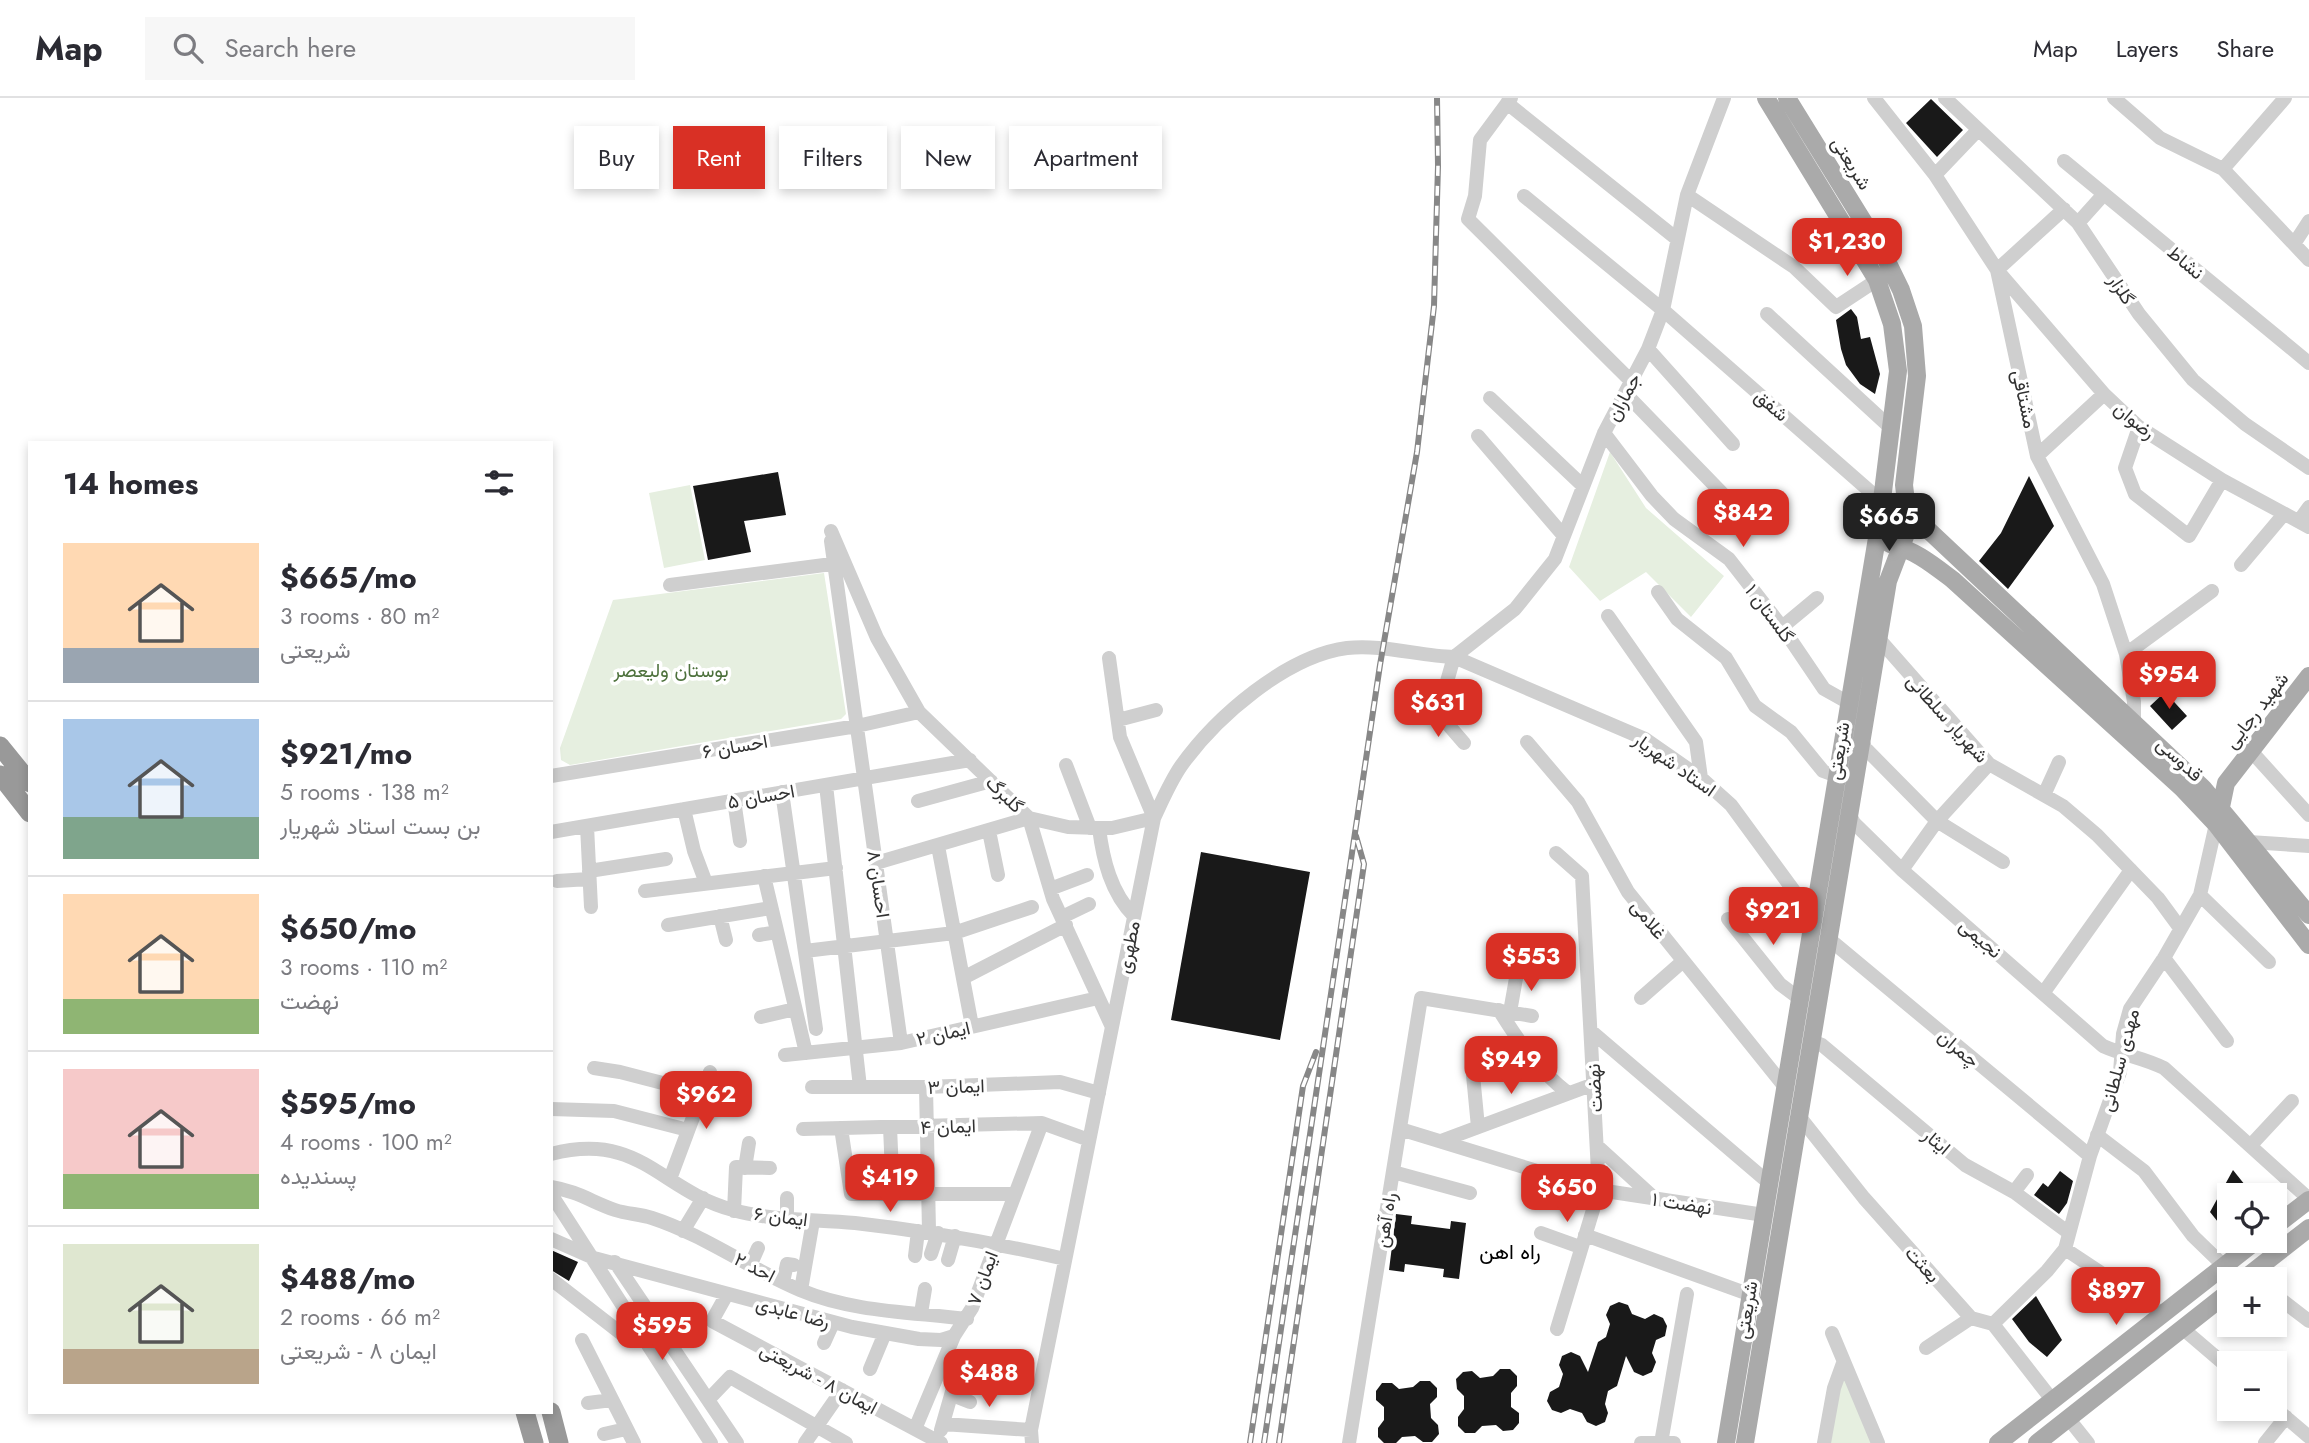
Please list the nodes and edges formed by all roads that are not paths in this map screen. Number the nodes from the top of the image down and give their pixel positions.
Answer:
1 (1766, 98) edge
2 (1787, 98) edge
3 (1874, 98) edge
4 (1945, 98) edge
5 (2114, 98) edge
6 (2283, 98) edge
7 (1721, 99) edge
8 (1509, 101) edge
9 (1978, 130) junction
10 (2064, 161) dead end
11 (2223, 169) junction
12 (1935, 175) junction
13 (2104, 194) junction
14 (1687, 195) junction
15 (1524, 196) dead end
16 (2064, 209) junction
17 (2309, 221) edge
18 (2078, 223) junction
19 (1677, 239) junction
20 (2294, 244) junction
21 (2309, 260) edge
22 (1997, 270) junction
23 (1877, 279) junction
24 (1664, 310) junction
25 (1767, 314) dead end
26 (1648, 349) junction
27 (2309, 363) edge
28 (1628, 387) junction
29 (2104, 394) junction
30 (1490, 398) dead end
31 (2139, 427) junction
32 (1892, 429) junction
33 (1604, 433) junction
34 (1478, 436) dead end
35 (1733, 444) dead end
36 (2037, 456) junction
37 (2309, 468) edge
38 (2222, 480) junction
39 (1582, 485) junction
40 (1881, 501) junction
41 (2309, 507) edge
42 (1908, 511) junction
43 (2284, 514) junction
44 (1750, 522) dead end
45 (2304, 524) edge
46 (831, 531) joint
47 (1878, 532) junction
48 (1563, 535) junction
49 (1938, 541) junction
50 (1902, 546) junction
51 (1926, 559) junction
52 (832, 564) junction
53 (2241, 565) dead end
54 (1879, 579) junction
55 (670, 585) dead end
56 (2211, 591) dead end
57 (1658, 592) dead end
58 (1816, 598) dead end
59 (1608, 615) dead end
60 (1782, 626) junction
61 (1878, 638) junction
62 (2126, 653) junction
63 (1454, 657) junction
64 (1109, 658) dead end
65 (2309, 676) edge
66 (1849, 703) junction
67 (1156, 710) dead end
68 (919, 712) junction
69 (1118, 720) junction
70 (2134, 722) junction
71 (857, 726) junction
72 (1862, 738) junction
73 (1527, 742) dead end
74 (1464, 743) dead end
75 (0, 746) edge
76 (2251, 751) junction
77 (970, 761) junction
78 (2059, 762) dead end
79 (1989, 764) junction
80 (1066, 765) dead end
81 (0, 775) edge
82 (553, 776) edge
83 (1837, 776) junction
84 (864, 778) junction
85 (1701, 778) junction
86 (28, 781) edge
87 (991, 781) junction
88 (2226, 783) junction
89 (826, 785) junction
90 (2203, 788) junction
91 (782, 792) junction
92 (2044, 795) junction
93 (734, 800) junction
94 (918, 800) dead end
95 (684, 809) junction
96 (28, 810) edge
97 (1849, 814) junction
98 (2309, 815) edge
99 (2218, 816) junction
100 (1029, 818) junction
101 (1154, 818) junction
102 (1937, 821) junction
103 (587, 825) junction
104 (1095, 828) junction
105 (989, 831) junction
106 (553, 832) edge
107 (740, 841) dead end
108 (2249, 842) junction
109 (938, 846) junction
110 (2309, 846) edge
111 (1556, 853) dead end
112 (666, 859) dead end
113 (2003, 862) dead end
114 (876, 863) junction
115 (836, 868) junction
116 (1902, 870) junction
117 (2131, 870) junction
118 (793, 873) junction
119 (589, 875) junction
120 (998, 875) dead end
121 (1087, 875) dead end
122 (764, 877) junction
123 (557, 881) dead end
124 (706, 883) junction
125 (1050, 889) junction
126 (645, 891) dead end
127 (2200, 895) junction
128 (1089, 904) dead end
129 (591, 907) dead end
130 (1032, 907) dead end
131 (771, 908) junction
132 (1815, 909) junction
133 (2309, 915) edge
134 (720, 916) junction
135 (1134, 916) junction
136 (1728, 919) dead end
137 (1064, 921) junction
138 (668, 925) dead end
139 (2180, 928) junction
140 (777, 932) junction
141 (954, 933) junction
142 (759, 934) dead end
143 (1829, 939) junction
144 (726, 940) dead end
145 (887, 942) junction
146 (845, 945) junction
147 (2309, 945) edge
148 (805, 951) junction
149 (2164, 958) junction
150 (1682, 962) junction
151 (2269, 962) dead end
152 (1518, 967) dead end
153 (963, 978) junction
154 (2044, 992) junction
155 (1098, 998) junction
156 (1641, 998) dead end
157 (1800, 999) junction
158 (795, 1009) junction
159 (1504, 1011) junction
160 (1532, 1016) dead end
161 (761, 1017) dead end
162 (972, 1026) junction
163 (1112, 1027) junction
164 (816, 1029) dead end
165 (1591, 1031) junction
166 (1812, 1041) junction
167 (2227, 1041) dead end
168 (901, 1043) junction
169 (857, 1049) junction
170 (806, 1054) junction
171 (2120, 1054) junction
172 (785, 1055) dead end
173 (594, 1068) dead end
174 (710, 1072) dead end
175 (1473, 1075) dead end
176 (1594, 1084) junction
177 (812, 1087) dead end
178 (860, 1087) junction
179 (926, 1087) junction
180 (1785, 1087) junction
181 (1099, 1093) junction
182 (1568, 1093) junction
183 (705, 1095) junction
184 (2292, 1101) dead end
185 (553, 1109) edge
186 (1799, 1116) junction
187 (1042, 1123) junction
188 (927, 1126) junction
189 (890, 1127) junction
190 (1478, 1127) junction
191 (841, 1128) junction
192 (803, 1129) dead end
193 (1400, 1129) junction
194 (688, 1130) junction
195 (2098, 1136) junction
196 (1089, 1140) junction
197 (1441, 1141) junction
198 (749, 1143) dead end
199 (2251, 1145) junction
200 (1597, 1146) junction
201 (553, 1153) edge
202 (2090, 1156) junction
203 (745, 1168) junction
204 (770, 1168) dead end
205 (1393, 1172) junction
206 (2027, 1175) dead end
207 (670, 1179) junction
208 (1769, 1183) junction
209 (553, 1186) edge
210 (1599, 1190) junction
211 (2014, 1192) junction
212 (1014, 1194) junction
213 (1470, 1194) dead end
214 (893, 1196) junction
215 (928, 1196) junction
216 (553, 1197) edge
217 (703, 1198) junction
218 (787, 1198) dead end
219 (1654, 1198) junction
220 (2309, 1199) edge
221 (734, 1211) junction
222 (1764, 1215) junction
223 (2287, 1216) edge
224 (787, 1217) junction
225 (813, 1220) junction
226 (2309, 1228) edge
227 (683, 1231) junction
228 (928, 1232) junction
229 (1541, 1233) dead end
230 (2069, 1233) junction
231 (955, 1236) junction
232 (553, 1240) edge
233 (1582, 1241) junction
234 (995, 1243) junction
235 (758, 1248) dead end
236 (2065, 1249) junction
237 (2241, 1253) edge
238 (931, 1254) dead end
239 (915, 1255) dead end
240 (594, 1258) junction
241 (1065, 1259) junction
242 (948, 1260) dead end
243 (615, 1262) junction
244 (794, 1265) dead end
245 (750, 1266) junction
246 (2224, 1266) junction
247 (2262, 1267) edge
248 (553, 1281) edge
249 (783, 1282) junction
250 (925, 1289) dead end
251 (801, 1290) junction
252 (727, 1294) junction
253 (1687, 1294) dead end
254 (1751, 1295) junction
255 (2217, 1301) edge
256 (2287, 1305) edge
257 (920, 1313) junction
258 (2163, 1314) junction
259 (1972, 1318) junction
260 (967, 1319) junction
261 (2309, 1321) edge
262 (833, 1323) junction
263 (1993, 1324) junction
264 (2182, 1328) junction
265 (1557, 1329) dead end
266 (885, 1333) junction
267 (1832, 1333) dead end
268 (954, 1336) junction
269 (644, 1337) junction
270 (582, 1340) dead end
271 (824, 1343) dead end
272 (1926, 1348) dead end
273 (962, 1357) dead end
274 (2217, 1358) edge
275 (1843, 1363) junction
276 (870, 1369) dead end
277 (842, 1390) junction
278 (952, 1395) junction
279 (612, 1400) junction
280 (708, 1400) junction
281 (2053, 1401) junction
282 (970, 1402) dead end
283 (588, 1403) dead end
284 (526, 1414) edge
285 (552, 1414) edge
286 (2068, 1418) junction
287 (2287, 1419) edge
288 (2276, 1421) edge
289 (943, 1424) junction
290 (818, 1427) junction
291 (626, 1429) junction
292 (915, 1429) junction
293 (604, 1433) dead end
294 (1031, 1436) edge
295 (2309, 1437) edge
296 (939, 1442) edge
297 (1666, 1442) edge
298 (534, 1443) edge
299 (559, 1443) edge
300 (634, 1443) edge
301 (711, 1443) edge
302 (737, 1443) edge
303 (805, 1443) edge
304 (846, 1443) edge
305 (1349, 1443) edge
306 (1641, 1443) edge
307 (1726, 1443) edge
308 (1745, 1443) edge
309 (1824, 1443) edge
310 (1878, 1443) edge
311 (1998, 1443) edge
312 (2037, 1443) edge
313 (2088, 1443) edge
314 (2265, 1443) edge

1 - 23 main road, شریعتی
2 - 42 main road, شریعتی
3 - 12 street, مشتاقی
4 - 9 street, گلزار
5 - 11 street
6 - 11 street
7 - 14 street, جماران
8 - 19 street
8 - 28 street
9 - 12 street
9 - 16 street, گلزار
10 - 13 street, نشاط
11 - 20 street
12 - 22 street, مشتاقی
13 - 18 street
13 - 27 street, نشاط
14 - 19 street, جماران
14 - 23 street
15 - 24 street, شفق
16 - 18 street, گلزار
16 - 22 street
17 - 20 street
18 - 37 street, گلزار
19 - 24 street, جماران
20 - 21 street
22 - 29 street, رضوان
22 - 36 street, مشتاقی
23 - 32 main road, شریعتی
24 - 26 street, جماران
24 - 40 street, شفق
25 - 32 street
26 - 28 street, جماران
26 - 35 street
28 - 33 street, جماران
28 - 44 street
29 - 31 street, رضوان
29 - 36 street
30 - 39 street
31 - 38 street, رضوان
31 - 38 street
32 - 40 main road, شریعتی
33 - 39 street, جماران
33 - 60 street, گلستان ۱
34 - 48 street
36 - 62 street, مشتاقی
38 - 43 street, رضوان
39 - 48 street, جماران
40 - 47 main road, شریعتی
41 - 45 street
42 - 49 main road, قدوسی
42 - 50 main road, شریعتی
43 - 45 street, رضوان
43 - 53 street
46 - 52 street, احسان ۸
46 - 68 street, گلبرگ
47 - 50 main road, قدوسی
47 - 54 main road, شریعتی
48 - 63 street, جماران
49 - 51 main road
49 - 70 main road, قدوسی
50 - 51 main road, قدوسی
50 - 54 main road, شریعتی
51 - 99 main road, قدوسی
52 - 55 street
52 - 71 street, احسان ۸
54 - 61 main road, شریعتی
54 - 66 main road, شریعتی
56 - 62 street
57 - 83 street
58 - 60 street
59 - 85 street
60 - 66 street, گلستان ۱
61 - 72 main road, شریعتی
61 - 79 street, شهریار سلطانی
62 - 70 street, مشتاقی
63 - 74 street
63 - 85 street, استاد شهریار
63 - 101 street, مطهری
64 - 69 street
65 - 76 main road, شهید رجایی
66 - 83 main road, شریعتی
67 - 69 street
68 - 71 street, احسان ۶
68 - 77 street, گلبرگ
69 - 101 street
70 - 90 main road, قدوسی
71 - 82 street, احسان ۶
71 - 84 street, احسان ۸
72 - 97 main road, شریعتی
72 - 102 street
73 - 150 street, غلامی
75 - 86 highway
76 - 88 main road, شهید رجایی
76 - 98 street
77 - 84 street, احسان ۵
77 - 87 street, گلبرگ
78 - 92 street
79 - 92 street, شهریار سلطانی
79 - 102 street
80 - 104 street
81 - 96 highway
83 - 132 main road, شریعتی
84 - 89 street, احسان ۵
84 - 114 street, احسان ۸
85 - 132 street, استاد شهریار
87 - 94 street
87 - 100 street, گلبرگ
88 - 90 main road
88 - 99 main road, شهید رجایی
89 - 91 street, احسان ۵
89 - 115 street
90 - 99 main road, قدوسی
91 - 93 street, احسان ۵
91 - 118 street
92 - 117 street, شهریار سلطانی
93 - 95 street, احسان ۵
93 - 107 street
95 - 103 street, احسان ۵
95 - 124 street
97 - 116 street, نجیمی
97 - 143 main road, شریعتی
99 - 108 main road, قدوسی
99 - 127 street, مهدی سلطانی
99 - 147 main road, قدوسی
100 - 104 street, گلبرگ
100 - 105 street
100 - 125 street
101 - 104 street, گلبرگ
101 - 135 street, مطهری
102 - 113 street
102 - 116 street
103 - 106 street, احسان ۵
103 - 119 street
104 - 135 street
105 - 109 street
105 - 120 street
108 - 110 street
108 - 133 main road, قدوسی
109 - 114 street
109 - 141 street
111 - 165 street, نهضت
112 - 119 street
114 - 145 street, احسان ۸
115 - 118 street
115 - 146 street
116 - 154 street, نجیمی
117 - 139 street, شهریار سلطانی
117 - 154 street
118 - 122 street
118 - 148 street
119 - 123 street
119 - 129 street
121 - 125 street
122 - 124 street
122 - 131 street
124 - 126 street
125 - 137 street
127 - 139 street, مهدی سلطانی
127 - 151 street
128 - 137 street
130 - 141 street
131 - 134 street
131 - 140 street
132 - 157 main road, شریعتی
134 - 138 street
134 - 144 street
135 - 163 street, مطهری
136 - 157 street
137 - 153 street
137 - 155 street
139 - 149 street, مهدی سلطانی
140 - 142 street
140 - 158 street
141 - 145 street
141 - 153 street
143 - 166 main road, شریعتی
143 - 202 street, چمران
145 - 146 street
145 - 168 street, احسان ۸
146 - 148 street
146 - 169 street
148 - 164 street
149 - 167 street
149 - 171 street, مهدی سلطانی
150 - 156 street
150 - 180 street, غلامی
152 - 159 street
153 - 162 street
154 - 171 street, نجیمی
155 - 162 street, ایمان ۲
155 - 163 street
157 - 180 main road, شریعتی
158 - 161 street
158 - 170 street
159 - 160 street
159 - 182 street
159 - 193 street, راه آهن
162 - 168 street, ایمان ۲
163 - 181 street, مطهری
165 - 176 street, نهضت
165 - 208 street
166 - 186 main road, شریعتی
166 - 211 street, ایثار
168 - 169 street, ایمان ۲
169 - 170 street, ایمان ۲
169 - 178 street
170 - 172 street, ایمان ۲
171 - 195 street, مهدی سلطانی
171 - 199 street, نجیمی
173 - 183 street
174 - 183 street
175 - 190 street
176 - 182 street
176 - 200 street, نهضت
177 - 178 street, ایمان ۳
178 - 179 street, ایمان ۳
179 - 181 street, ایمان ۳
179 - 188 street
180 - 208 main road, شریعتی
181 - 196 street, مطهری
182 - 190 street
183 - 194 street
184 - 199 street
185 - 194 street
186 - 259 street, بعثت
186 - 308 main road, شریعتی
187 - 188 street, ایمان ۴
187 - 196 street, ایمان ۴
187 - 212 street, ایمان ۷
188 - 189 street, ایمان ۴
188 - 215 street
189 - 191 street, ایمان ۴
189 - 214 street
190 - 197 street
191 - 192 street, ایمان ۴
191 - 214 street
193 - 197 street, نهضت ۱
193 - 205 street, راه آهن
194 - 207 street
195 - 202 street, مهدی سلطانی
195 - 246 street
196 - 241 street, مطهری
197 - 210 street, نهضت ۱
198 - 203 street
199 - 220 street, نجیمی
200 - 210 street, نهضت
200 - 219 street
201 - 207 street, ایمان ۶
202 - 230 street, مهدی سلطانی
203 - 204 street
203 - 221 street
205 - 213 street
205 - 305 street, راه آهن
206 - 211 street
207 - 217 street, ایمان ۶
208 - 222 main road, شریعتی
209 - 227 street, احد ۲
210 - 219 street, نهضت ۱
210 - 233 street, نهضت
211 - 230 street, ایثار
212 - 215 street
212 - 234 street, ایمان ۷
214 - 215 street
215 - 228 street
216 - 240 street
217 - 221 street, ایمان ۶
217 - 227 street
218 - 224 street
219 - 222 street, نهضت ۱
220 - 223 main road
221 - 224 street, ایمان ۶
222 - 254 main road, شریعتی
224 - 225 street, ایمان ۶
225 - 228 street, ایمان ۶
225 - 251 street
226 - 247 main road
227 - 245 street, احد ۲
228 - 231 street, ایمان ۶
228 - 238 street
228 - 239 street
229 - 233 street
230 - 236 street, مهدی سلطانی
231 - 234 street, ایمان ۶
231 - 242 street
232 - 240 street, رضا عابدی
233 - 254 street
233 - 265 street, نهضت
234 - 241 street, ایمان ۶
234 - 260 street, ایمان ۷
235 - 245 street
236 - 258 street
236 - 263 street, مهدی سلطانی
237 - 246 main road
240 - 243 street, رضا عابدی
240 - 269 street
241 - 294 street, مطهری
243 - 252 street, رضا عابدی
243 - 280 street
244 - 249 street
245 - 249 street, احد ۲
246 - 258 main road
248 - 269 street
249 - 251 street, احد ۲
250 - 257 street
251 - 257 street, احد ۲
252 - 262 street, رضا عابدی
252 - 277 street, ایمان ۸ - شریعتی
253 - 297 street
254 - 307 main road, شریعتی
255 - 264 main road
256 - 261 street
257 - 260 street, احد ۲
258 - 281 main road
259 - 263 street
259 - 272 street
260 - 268 street, ایمان ۷
262 - 266 street, رضا عابدی
262 - 271 street
263 - 281 street
264 - 274 street
264 - 286 main road
266 - 268 street, رضا عابدی
266 - 276 street
267 - 275 street
268 - 292 street, ایمان ۷
269 - 301 street
270 - 279 street
273 - 278 street, ایمان ۸ - شریعتی
275 - 309 street
275 - 310 street
277 - 290 street
277 - 292 street, ایمان ۸ - شریعتی
278 - 282 street
278 - 289 street, ایمان ۸ - شریعتی
279 - 283 street
279 - 291 street
280 - 290 street
280 - 302 street
281 - 311 main road
284 - 298 highway
285 - 299 highway
286 - 312 main road
286 - 313 street
287 - 295 street
288 - 314 street
289 - 294 street
289 - 296 street, ایمان ۸ - شریعتی
290 - 303 street
290 - 304 street
291 - 293 street
291 - 300 street
292 - 296 street, ایمان ۸ - شریعتی
297 - 306 street

